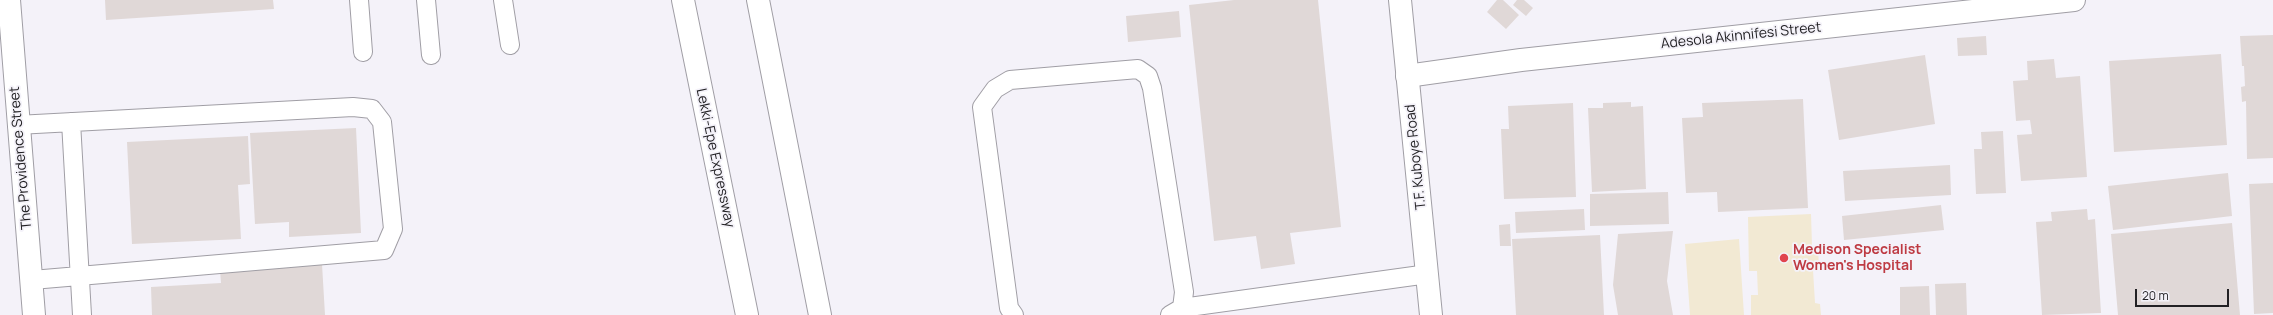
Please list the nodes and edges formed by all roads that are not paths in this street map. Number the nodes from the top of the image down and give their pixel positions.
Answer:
1 (9, 0) edge
2 (359, 0) edge
3 (426, 0) edge
4 (503, 0) edge
5 (683, 0) edge
6 (758, 0) edge
7 (1400, 0) edge
8 (2074, 0) edge
9 (2026, 3) edge
10 (510, 45) dead end
11 (362, 52) dead end
12 (431, 55) dead end
13 (1407, 76) junction
14 (71, 122) junction
15 (17, 125) junction
16 (1428, 274) junction
17 (80, 276) junction
18 (32, 280) junction
19 (1176, 312) edge
20 (34, 315) edge
21 (82, 315) edge
22 (747, 315) edge
23 (820, 315) edge
24 (1014, 315) edge
25 (1431, 315) edge

1 - 15 main road, The Providence Street
2 - 11 lane
3 - 12 lane
4 - 10 lane
5 - 22 main road, Lekki-Epe Expressway
6 - 23 main road
7 - 13 main road, T.F. Kuboye Road
8 - 9 main road, Adesola Akinnifesi Street
9 - 13 main road, Adesola Akinnifesi Street
13 - 16 main road, T.F. Kuboye Road
14 - 15 lane
14 - 17 lane
14 - 17 lane
15 - 18 main road, The Providence Street
16 - 19 lane
16 - 25 main road, T.F. Kuboye Road
17 - 18 lane
17 - 21 lane
18 - 20 main road, The Providence Street
19 - 24 lane

